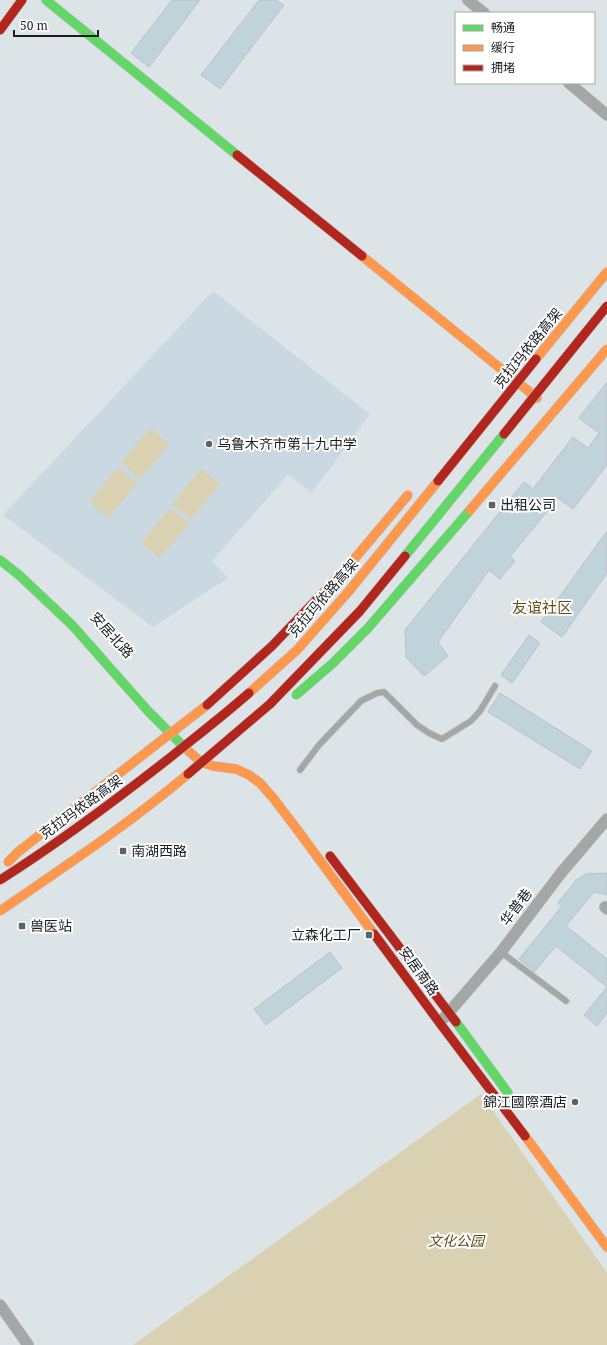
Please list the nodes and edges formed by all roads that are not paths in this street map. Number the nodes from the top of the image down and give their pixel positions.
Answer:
1 (22, 0) edge
2 (46, 0) edge
3 (468, 0) edge
4 (483, 12) edge
5 (0, 30) edge
6 (570, 84) edge
7 (607, 115) edge
8 (607, 272) edge
9 (607, 306) edge
10 (607, 349) edge
11 (536, 398) dead end
12 (416, 486) dead end
13 (3, 557) edge
14 (83, 623) dead end
15 (495, 686) dead end
16 (291, 700) dead end
17 (174, 723) dead end
18 (248, 735) dead end
19 (182, 745) joint
20 (221, 757) dead end
21 (252, 767) dead end
22 (300, 770) dead end
23 (163, 795) junction
24 (292, 808) dead end
25 (607, 819) edge
26 (325, 849) dead end
27 (0, 869) edge
28 (0, 880) edge
29 (0, 911) edge
30 (501, 952) junction
31 (566, 1001) dead end
32 (449, 1013) junction
33 (439, 1022) junction
34 (514, 1103) dead end
35 (607, 1247) edge
36 (0, 1305) edge
37 (28, 1345) edge

1 - 5 main road
2 - 11 main road
3 - 4 street
6 - 7 street
8 - 28 main road, 克拉玛依路高架, bridge
9 - 23 main road, bridge
10 - 16 main road, bridge
12 - 27 main road, bridge
13 - 14 main road, 安居北路
13 - 19 main road, 安居北路
15 - 22 lane
17 - 20 main road
18 - 23 main road, bridge
19 - 33 main road, 安居南路
21 - 24 main road
23 - 29 main road, bridge
25 - 30 street, 华普巷
26 - 32 main road, 安居南路
30 - 31 lane
30 - 32 street, 华普巷
32 - 33 street, 华普巷
32 - 34 main road, 安居南路
33 - 35 main road, 安居南路
36 - 37 street

